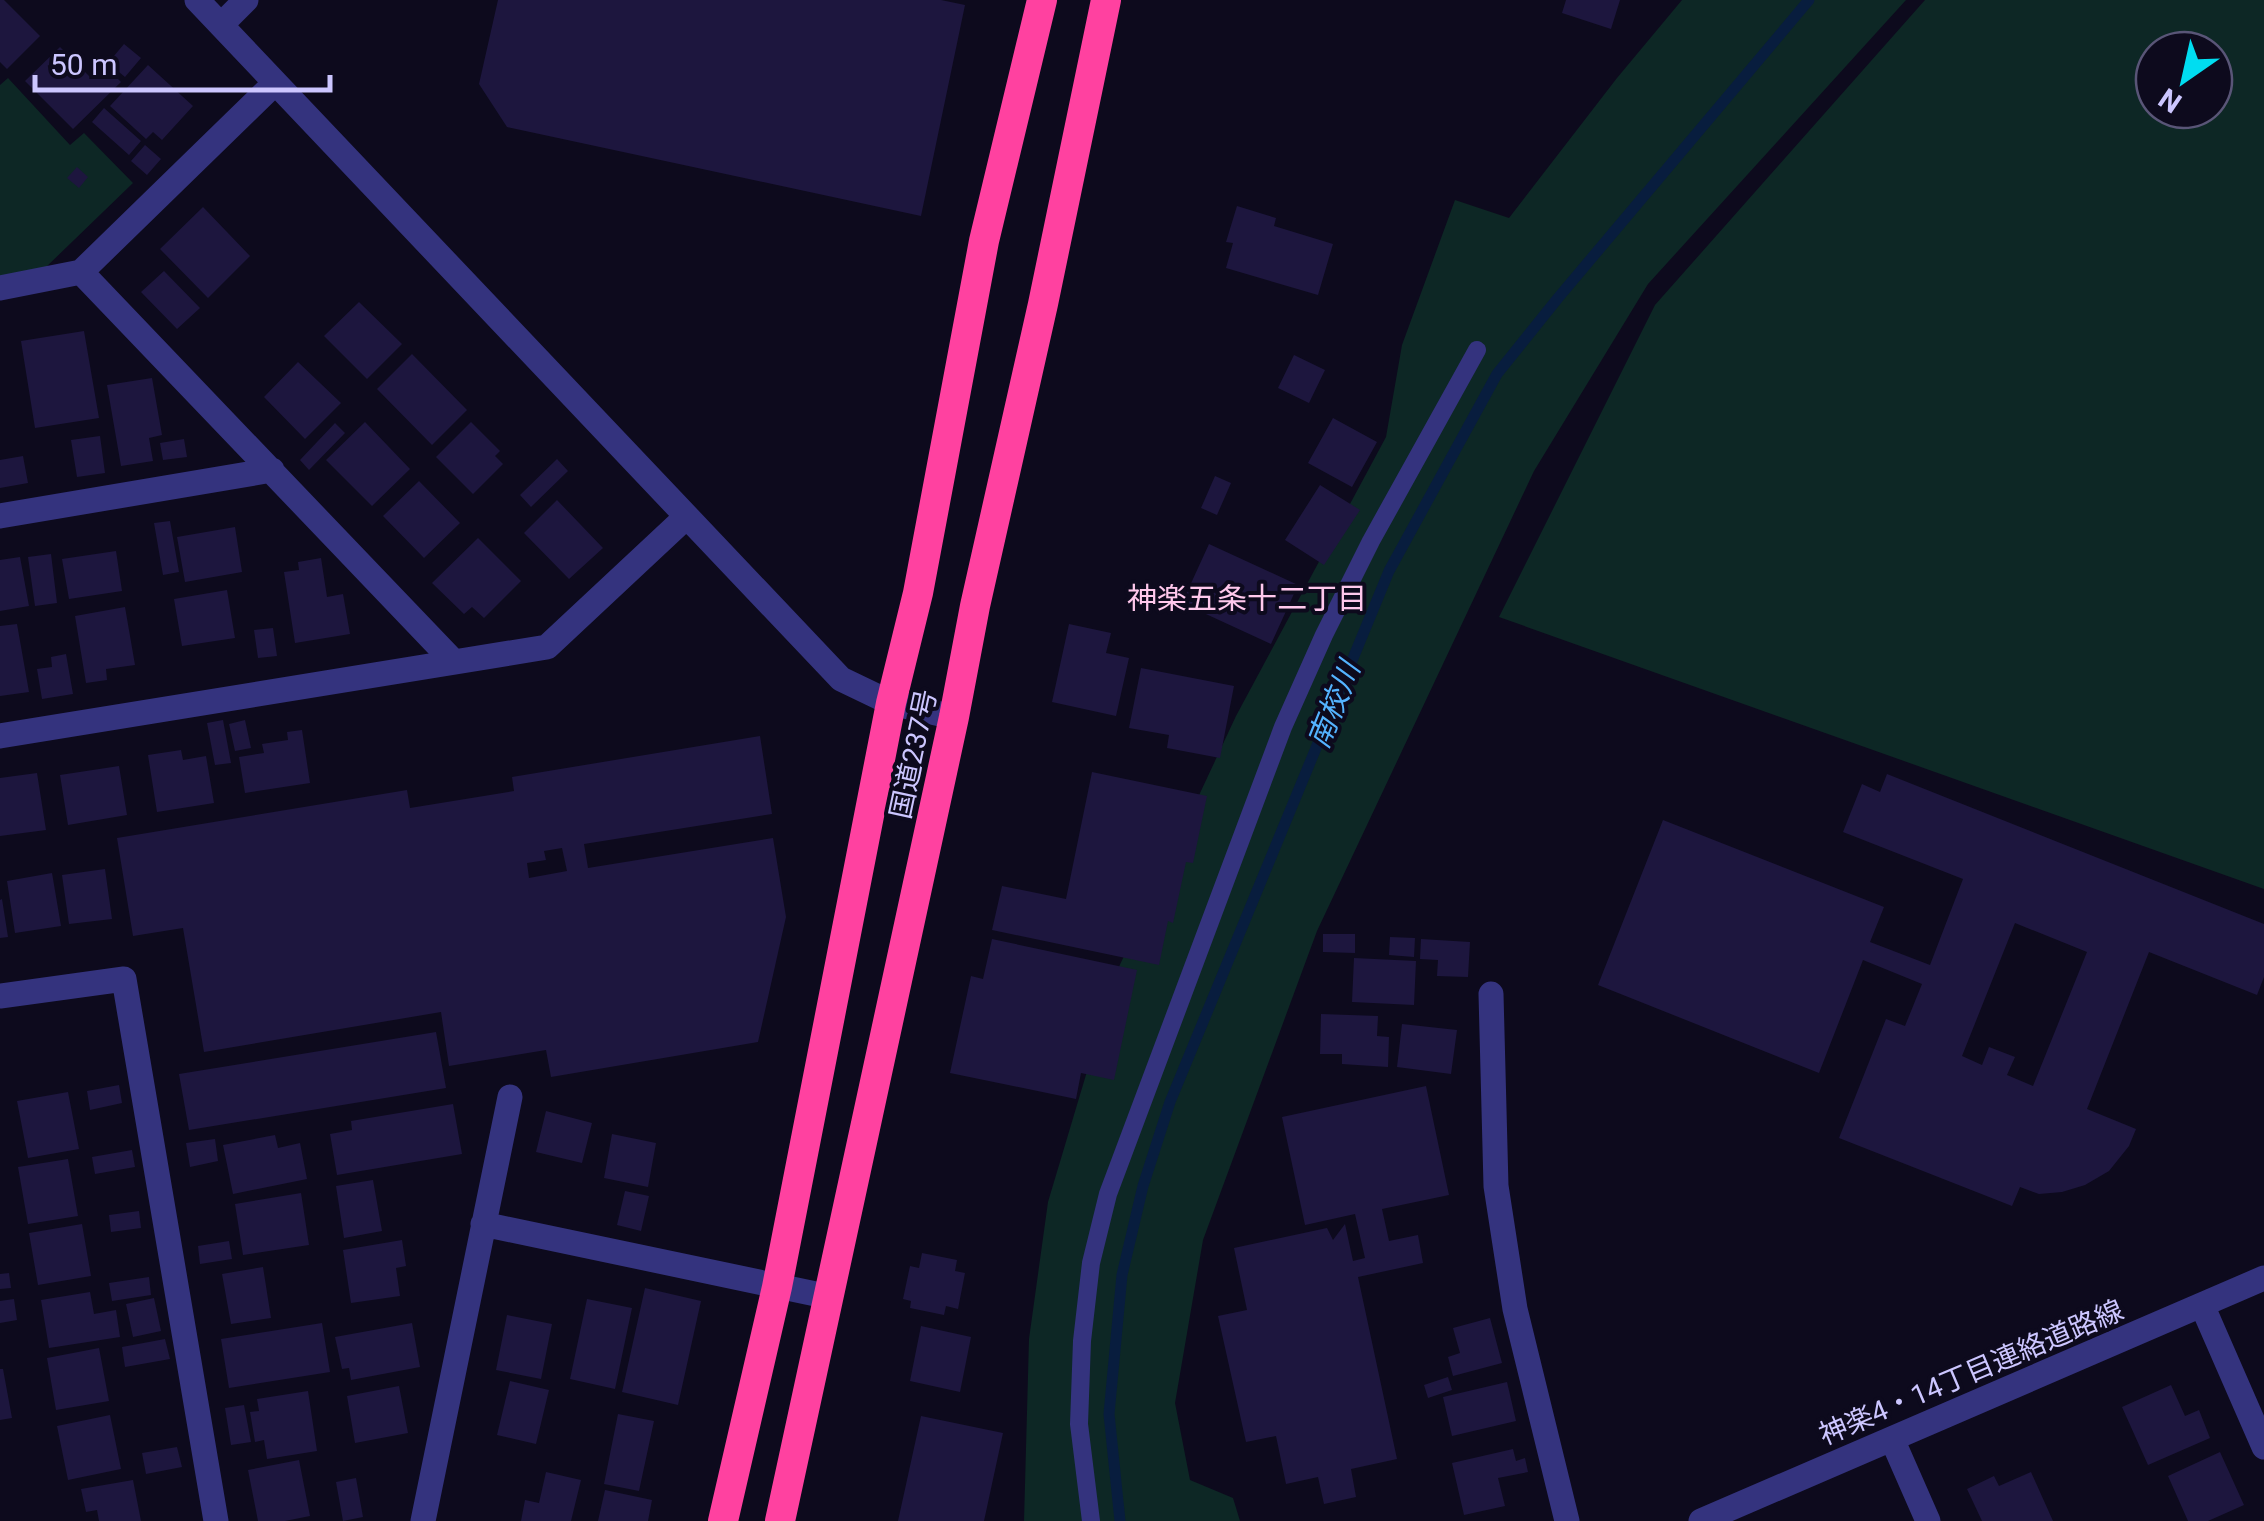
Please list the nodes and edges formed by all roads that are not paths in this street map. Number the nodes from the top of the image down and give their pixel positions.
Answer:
1 (197, 0) edge
2 (246, 0) edge
3 (1042, 0) edge
4 (1100, 1) edge
5 (221, 25) junction
6 (275, 83) junction
7 (81, 272) junction
8 (0, 288) edge
9 (1477, 350) dead end
10 (272, 470) junction
11 (0, 516) edge
12 (686, 517) junction
13 (454, 662) junction
14 (892, 703) junction
15 (954, 718) junction
16 (0, 736) edge
17 (1492, 994) dead end
18 (0, 996) edge
19 (510, 1097) dead end
20 (484, 1224) junction
21 (2264, 1278) edge
22 (777, 1288) junction
23 (830, 1297) junction
24 (2202, 1305) junction
25 (1892, 1439) junction
26 (2264, 1447) edge
27 (216, 1521) edge
28 (423, 1521) edge
29 (724, 1521) edge
30 (780, 1521) edge
31 (1091, 1521) edge
32 (1566, 1521) edge
33 (1701, 1521) edge
34 (1928, 1521) edge

1 - 5 street
2 - 5 street
3 - 14 highway, 国道237号
4 - 15 highway, 国道237号
5 - 6 street
6 - 7 street
6 - 12 street
7 - 8 street
7 - 10 street
9 - 31 lane
10 - 11 street
10 - 13 street
12 - 13 street
12 - 14 street
13 - 16 street
14 - 15 street
14 - 22 highway, 国道237号
15 - 23 highway, 国道237号
17 - 32 street
18 - 27 street
19 - 20 street
20 - 22 street
20 - 28 street
21 - 24 street, 神楽4・14丁目連絡道路線
22 - 23 street
22 - 29 highway, 国道237号
23 - 30 highway, 国道237号
24 - 25 street, 神楽4・14丁目連絡道路線
24 - 26 street
25 - 33 street, 神楽4・14丁目連絡道路線
25 - 34 street

